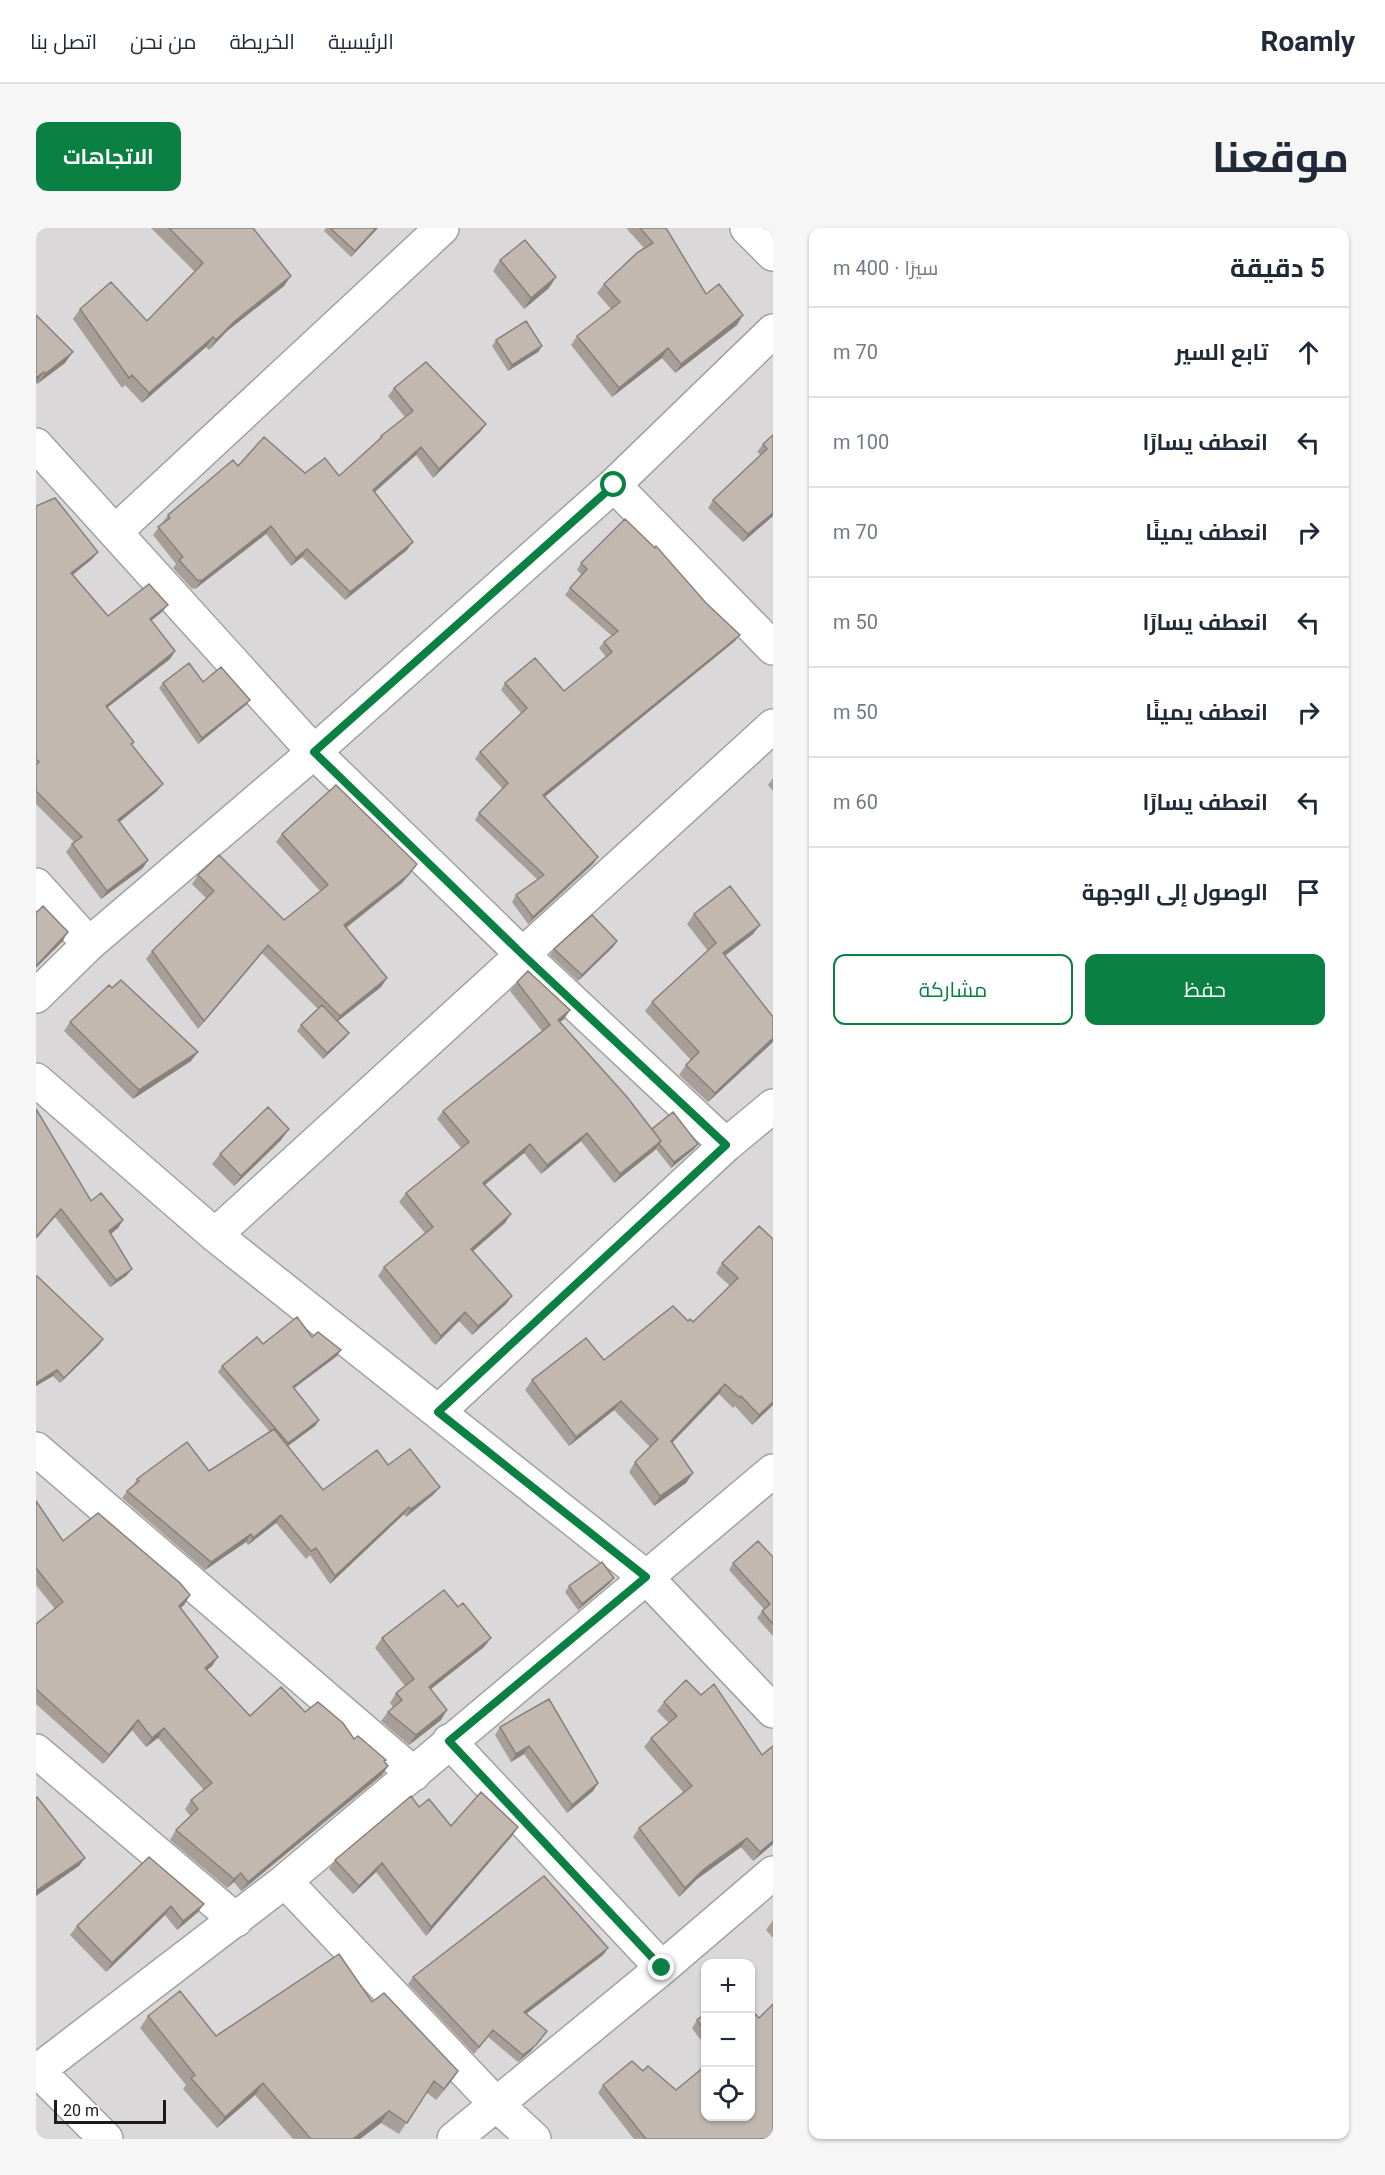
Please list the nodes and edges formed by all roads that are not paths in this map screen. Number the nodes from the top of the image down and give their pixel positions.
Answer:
1 (442, 228) edge
2 (747, 228) edge
3 (773, 254) edge
4 (773, 331) edge
5 (36, 445) edge
6 (614, 485) junction
7 (115, 532) junction
8 (773, 648) edge
9 (773, 726) edge
10 (314, 752) junction
11 (36, 885) edge
12 (89, 944) junction
13 (522, 954) junction
14 (36, 996) edge
15 (36, 1080) edge
16 (773, 1106) edge
17 (726, 1145) junction
18 (215, 1235) junction
19 (438, 1412) junction
20 (36, 1449) edge
21 (773, 1471) edge
22 (646, 1577) junction
23 (773, 1711) edge
24 (449, 1741) junction
25 (36, 1751) edge
26 (414, 1774) junction
27 (773, 1873) edge
28 (285, 1881) junction
29 (236, 1920) junction
30 (662, 1968) junction
31 (37, 2071) edge
32 (496, 2104) junction
33 (106, 2139) edge
34 (454, 2139) edge
35 (534, 2139) edge

1 - 7 street
2 - 3 street
4 - 6 street
5 - 7 street
6 - 8 street
6 - 10 street
7 - 10 street
9 - 13 street
10 - 12 street
10 - 13 street
11 - 12 street
12 - 14 street
13 - 17 street
13 - 18 street
15 - 18 street
16 - 17 street
17 - 19 street
18 - 19 street
19 - 22 street
20 - 26 street
21 - 22 street
22 - 23 street
22 - 24 street
24 - 26 street
24 - 30 street
25 - 29 street
26 - 28 street
27 - 30 street
28 - 29 street
28 - 32 street
29 - 31 street
30 - 32 street
31 - 33 street
32 - 34 street
32 - 35 street

